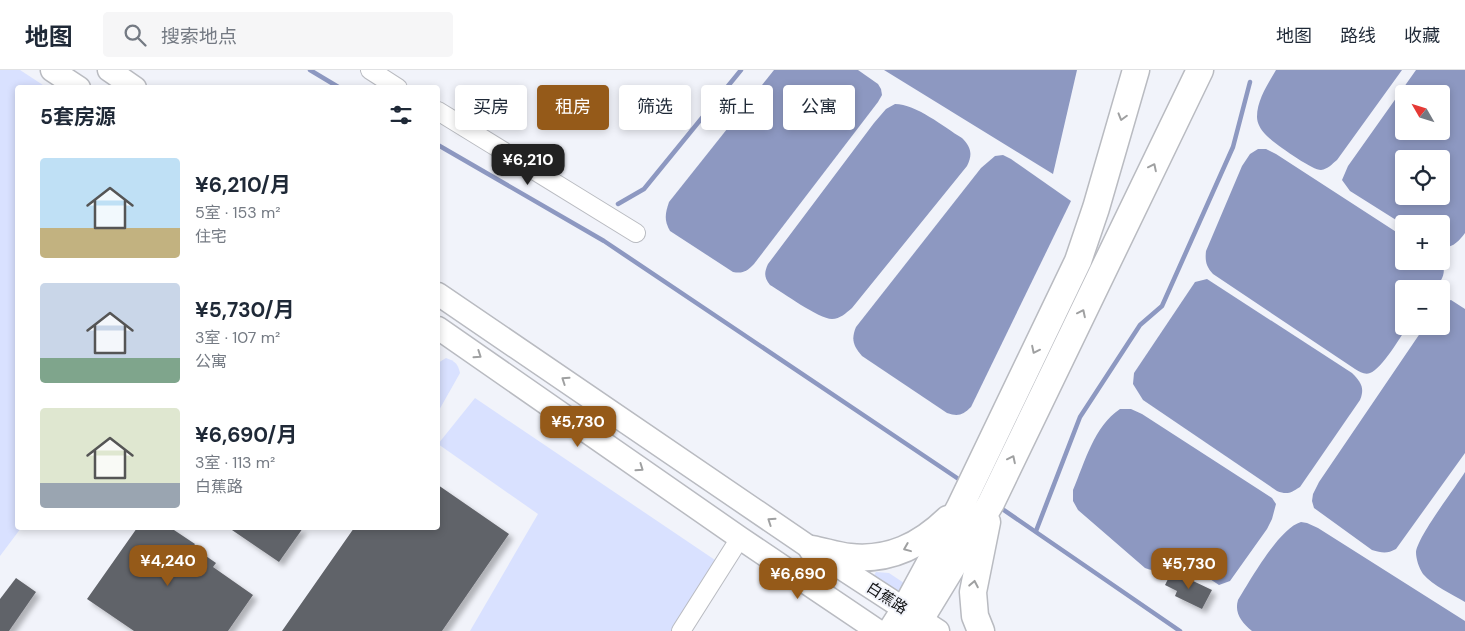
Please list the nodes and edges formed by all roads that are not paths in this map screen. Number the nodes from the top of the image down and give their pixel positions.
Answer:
1 (52, 70) edge
2 (110, 70) edge
3 (370, 70) edge
4 (1136, 70) edge
5 (1200, 70) edge
6 (74, 85) edge
7 (131, 85) edge
8 (393, 85) edge
9 (440, 113) edge
10 (636, 233) dead end
11 (440, 295) edge
12 (440, 329) edge
13 (990, 503) junction
14 (959, 509) junction
15 (740, 538) junction
16 (812, 548) junction
17 (919, 623) edge
18 (681, 631) edge
19 (878, 631) edge
20 (891, 631) edge
21 (981, 631) edge

1 - 6 main road
2 - 7 main road
3 - 8 street
4 -> 14 highway
13 -> 5 highway
9 - 10 street
16 -> 11 main road, 白蕉路
12 -> 15 main road
13 - 17 highway
21 -> 13 highway
14 -> 16 highway
14 - 17 highway
15 - 18 street
15 - 19 main road
16 - 17 main road, 白蕉路
17 - 20 highway

